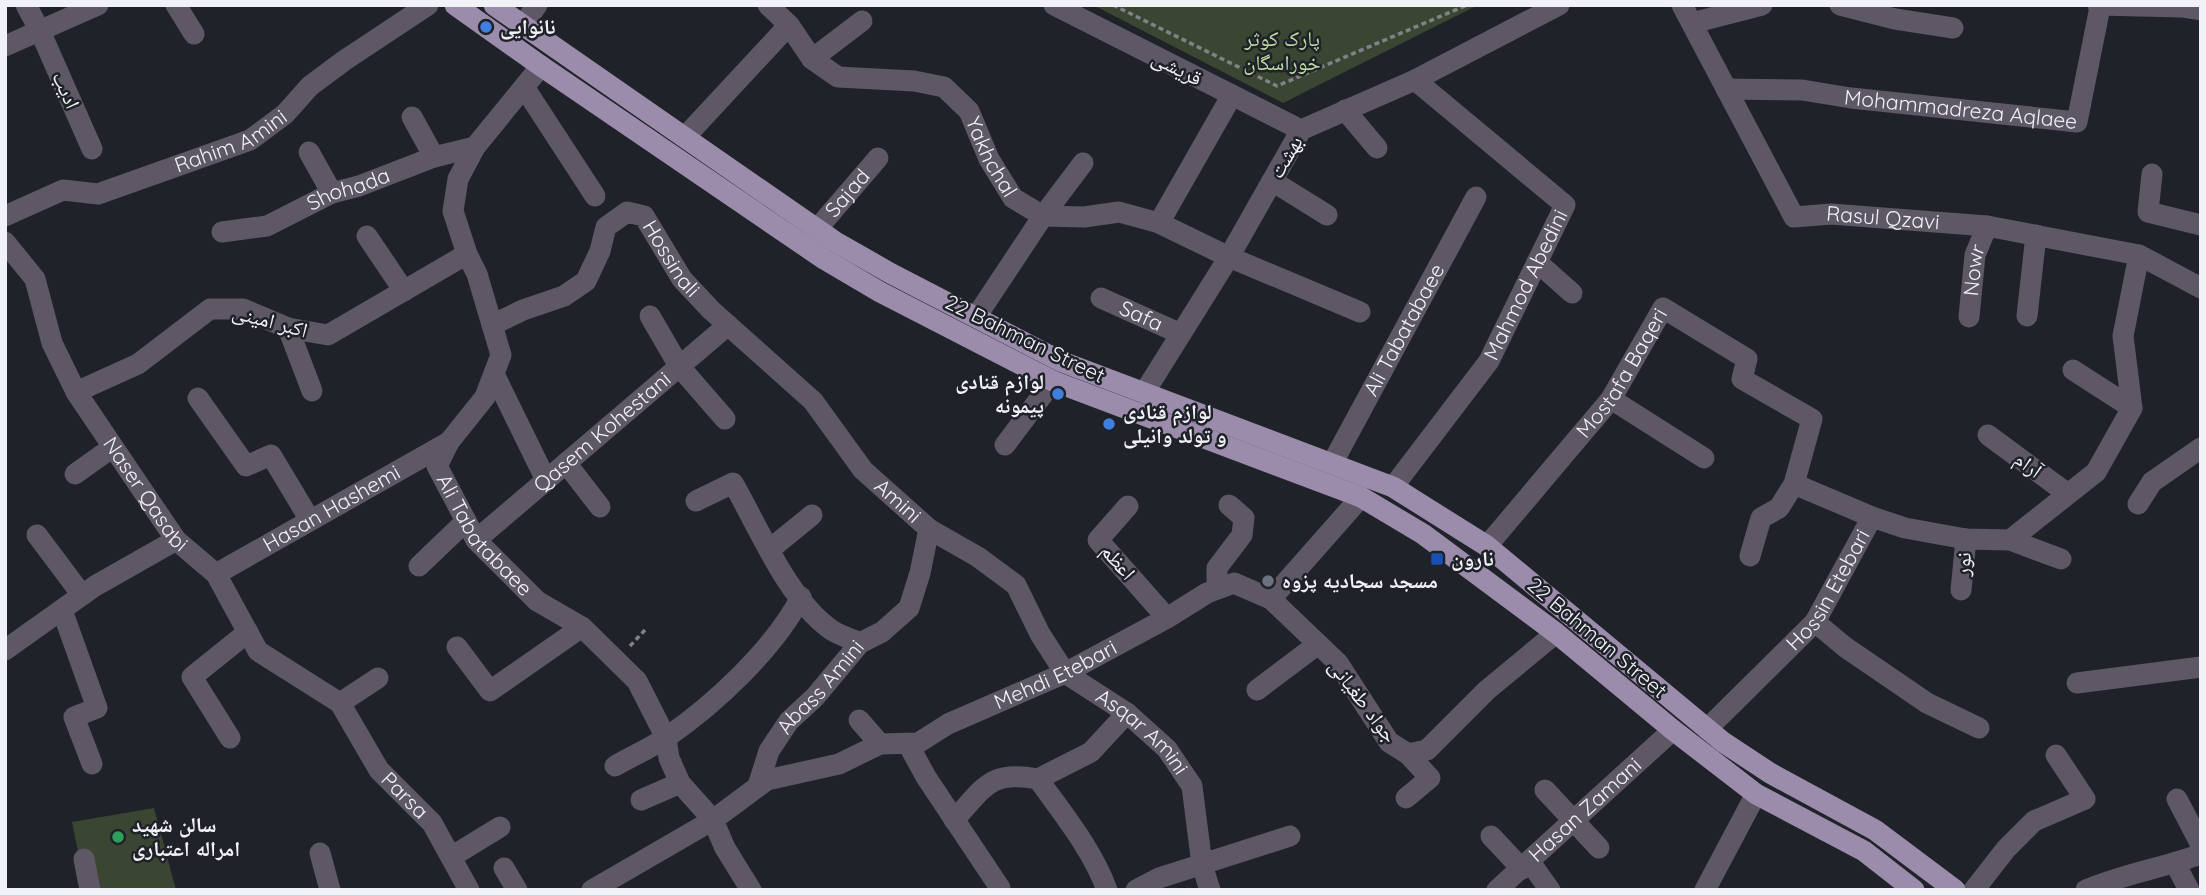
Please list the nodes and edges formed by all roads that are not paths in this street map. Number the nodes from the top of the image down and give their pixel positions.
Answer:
1 (26, 5) edge
2 (98, 5) edge
3 (176, 5) edge
4 (428, 5) edge
5 (455, 5) edge
6 (494, 5) edge
7 (537, 5) edge
8 (768, 5) edge
9 (1054, 5) edge
10 (1559, 5) edge
11 (1762, 5) edge
12 (1840, 5) edge
13 (2099, 6) edge
14 (2197, 8) edge
15 (1687, 14) edge
16 (862, 21) dead end
17 (523, 25) junction
18 (789, 25) junction
19 (1953, 29) dead end
20 (40, 31) junction
21 (194, 34) dead end
22 (5, 46) edge
23 (812, 59) junction
24 (541, 66) junction
25 (1415, 80) junction
26 (524, 87) junction
27 (1726, 89) junction
28 (1232, 95) junction
29 (1345, 110) junction
30 (412, 117) dead end
31 (1301, 130) junction
32 (685, 137) junction
33 (475, 147) junction
34 (1377, 148) dead end
35 (92, 149) dead end
36 (309, 152) dead end
37 (434, 157) junction
38 (878, 158) dead end
39 (1083, 163) dead end
40 (2152, 174) dead end
41 (1272, 181) junction
42 (332, 193) junction
43 (595, 197) dead end
44 (1476, 197) dead end
45 (1327, 215) dead end
46 (5, 216) edge
47 (1043, 216) junction
48 (1159, 223) junction
49 (2201, 225) edge
50 (1987, 226) junction
51 (817, 229) junction
52 (222, 232) dead end
53 (2036, 235) junction
54 (367, 236) dead end
55 (5, 243) edge
56 (467, 254) junction
57 (2139, 255) junction
58 (1229, 257) junction
59 (1537, 262) junction
60 (2201, 288) edge
61 (404, 290) junction
62 (1572, 293) dead end
63 (1101, 299) dead end
64 (943, 300) junction
65 (1360, 312) dead end
66 (650, 316) dead end
67 (2027, 316) dead end
68 (976, 317) junction
69 (1969, 317) dead end
70 (933, 319) junction
71 (492, 325) junction
72 (728, 325) junction
73 (288, 328) junction
74 (1181, 334) junction
75 (680, 366) junction
76 (2073, 370) dead end
77 (494, 374) junction
78 (1053, 381) junction
79 (312, 391) dead end
80 (76, 392) junction
81 (1144, 393) junction
82 (198, 398) dead end
83 (1611, 399) junction
84 (2132, 408) junction
85 (724, 419) dead end
86 (1988, 435) dead end
87 (449, 442) junction
88 (1005, 444) dead end
89 (113, 447) junction
90 (2201, 448) edge
91 (1704, 458) dead end
92 (1333, 462) junction
93 (566, 463) junction
94 (75, 474) dead end
95 (546, 480) junction
96 (1794, 484) junction
97 (1393, 487) junction
98 (2068, 494) junction
99 (1361, 497) junction
100 (696, 501) dead end
101 (2138, 504) dead end
102 (1228, 505) dead end
103 (1128, 506) dead end
104 (600, 507) dead end
105 (812, 515) dead end
106 (1872, 517) junction
107 (310, 520) junction
108 (929, 529) junction
109 (471, 530) junction
110 (37, 535) dead end
111 (1966, 539) junction
112 (176, 540) junction
113 (2010, 540) junction
114 (1487, 547) junction
115 (769, 550) junction
116 (1750, 556) dead end
117 (2061, 559) dead end
118 (419, 566) dead end
119 (216, 574) junction
120 (1217, 589) junction
121 (1961, 590) dead end
122 (82, 595) junction
123 (801, 597) junction
124 (1271, 599) junction
125 (62, 610) junction
126 (1167, 618) junction
127 (1815, 622) junction
128 (582, 627) junction
129 (248, 632) junction
130 (1556, 633) junction
131 (9, 641) edge
132 (860, 643) junction
133 (1318, 644) junction
134 (457, 647) dead end
135 (2201, 667) edge
136 (1065, 673) junction
137 (378, 678) dead end
138 (2077, 683) dead end
139 (1258, 690) dead end
140 (341, 703) junction
141 (1127, 713) junction
142 (859, 720) dead end
143 (1979, 728) dead end
144 (1707, 729) junction
145 (1673, 730) junction
146 (230, 738) dead end
147 (666, 738) junction
148 (880, 744) junction
149 (908, 744) junction
150 (1408, 754) junction
151 (2056, 755) dead end
152 (92, 764) dead end
153 (615, 765) dead end
154 (1038, 779) junction
155 (680, 783) junction
156 (758, 786) junction
157 (1545, 790) dead end
158 (1756, 793) junction
159 (1406, 798) dead end
160 (2177, 799) dead end
161 (641, 800) dead end
162 (713, 820) junction
163 (954, 820) junction
164 (1574, 821) junction
165 (500, 827) dead end
166 (1290, 836) dead end
167 (1491, 836) dead end
168 (2201, 845) edge
169 (1599, 848) dead end
170 (320, 853) dead end
171 (2201, 854) edge
172 (451, 857) junction
173 (84, 859) dead end
174 (2175, 863) junction
175 (1202, 865) junction
176 (1526, 866) junction
177 (504, 868) dead end
178 (1000, 888) dead end
179 (90, 890) edge
180 (330, 890) edge
181 (469, 890) edge
182 (517, 890) edge
183 (593, 890) edge
184 (751, 890) edge
185 (1107, 890) edge
186 (1136, 890) edge
187 (1210, 890) edge
188 (1497, 890) edge
189 (1550, 890) edge
190 (1705, 890) edge
191 (1914, 890) edge
192 (1955, 890) edge
193 (1974, 890) edge
194 (2086, 890) edge
195 (2189, 890) edge

1 - 20 street
2 - 20 street
3 - 21 street
4 - 46 street, Rahim Amini
5 - 24 main road, 22 Bahman Street
6 - 17 main road, 22 Bahman Street
7 - 17 street
8 - 18 street, Yakhchal
9 - 28 street, قریشی
10 - 25 street, بهشت
11 - 15 street
12 - 19 street
13 - 14 street
13 - 27 street, Mohammadreza Aqlaee
15 - 27 street, Rasul Qzavi
16 - 23 street
17 - 32 main road, 22 Bahman Street
18 - 23 street, Yakhchal
18 - 32 street
20 - 22 street
20 - 35 street, ادیب
23 - 47 street, Yakhchal
24 - 26 street, Ali Tabatabaee
24 - 70 main road, 22 Bahman Street
25 - 29 street, بهشت
25 - 59 street, Mahmod Abedini
26 - 33 street, Ali Tabatabaee
26 - 43 street
27 - 50 street, Rasul Qzavi
28 - 31 street, قریشی
28 - 48 street
29 - 31 street, بهشت
29 - 34 street
30 - 37 street
31 - 41 street, بهشت
32 - 51 main road, 22 Bahman Street
33 - 37 street, Shohada
33 - 56 street, Ali Tabatabaee
36 - 42 street
37 - 42 street, Shohada
38 - 51 street, Sajad
39 - 47 street
40 - 49 street
41 - 45 street
41 - 58 street, بهشت
42 - 52 street, Shohada
44 - 92 street, Ali Tabatabaee
47 - 48 street, Yakhchal
47 - 68 street
48 - 58 street, Yakhchal
50 - 53 street, Rasul Qzavi
50 - 69 street, Nowr
51 - 64 main road, 22 Bahman Street
53 - 57 street, Rasul Qzavi
53 - 67 street
54 - 61 street
55 - 80 street, Naser Qasabi
56 - 61 street, اکبر امینی
56 - 71 street, Ali Tabatabaee
57 - 60 street, Rasul Qzavi
57 - 84 street
58 - 65 street, Yakhchal
58 - 74 street, بهشت
59 - 62 street
59 - 97 street, Mahmod Abedini
61 - 73 street, اکبر امینی
63 - 74 street, Safa
64 - 68 main road, 22 Bahman Street
64 - 70 main road
66 - 75 street
68 - 81 main road, 22 Bahman Street
70 - 78 main road, 22 Bahman Street
71 - 72 street, Hossinali
71 - 77 street, Ali Tabatabaee
72 - 75 street, Qasem Kohestani
72 - 108 street, Amini
73 - 79 street
73 - 80 street, اکبر امینی
74 - 81 street, بهشت
75 - 85 street
75 - 93 street, Qasem Kohestani
76 - 84 street
77 - 87 street, Ali Tabatabaee
77 - 95 street
78 - 88 street
78 - 99 main road, 22 Bahman Street
80 - 89 street, Naser Qasabi
81 - 92 main road, 22 Bahman Street
82 - 107 street
83 - 91 street
83 - 96 street, Mostafa Baqeri
83 - 114 street, Mostafa Baqeri
84 - 98 street
86 - 98 street, آرام
87 - 107 street, Hasan Hashemi
87 - 109 street, Ali Tabatabaee
89 - 94 street
89 - 112 street, Naser Qasabi
90 - 101 street
92 - 97 main road, 22 Bahman Street
93 - 95 street, Qasem Kohestani
93 - 104 street
95 - 109 street, Qasem Kohestani
96 - 106 street
96 - 116 street, Mostafa Baqeri
97 - 114 main road, 22 Bahman Street
98 - 113 street
99 - 124 street
99 - 130 main road, 22 Bahman Street
100 - 115 street
102 - 120 street
103 - 126 street, اعظم
105 - 115 street
106 - 111 street, Hossin Etebari
106 - 127 street, Hossin Etebari
107 - 119 street, Hasan Hashemi
108 - 132 street, Abass Amini
108 - 136 street, Amini
109 - 118 street, Qasem Kohestani
109 - 128 street, Ali Tabatabaee
110 - 122 street
111 - 113 street, Hossin Etebari
111 - 121 street, نور
112 - 119 street, Naser Qasabi
112 - 122 street
113 - 117 street, Hossin Etebari
114 - 144 main road, 22 Bahman Street
115 - 123 street
119 - 129 street, Naser Qasabi
120 - 124 street
120 - 126 street, Mehdi Etebari
122 - 125 street
123 - 132 street
123 - 147 street
124 - 133 street, جواد طغیانی
125 - 131 street
125 - 152 street
126 - 136 street, Mehdi Etebari
127 - 143 street
127 - 144 street, Hossin Etebari
128 - 134 street
128 - 147 street, Ali Tabatabaee
129 - 140 street, Naser Qasabi
129 - 146 street
130 - 145 main road, 22 Bahman Street
130 - 150 street, جواد طغیانی
132 - 156 street, Abass Amini
133 - 139 street
133 - 150 street, جواد طغیانی
135 - 138 street
136 - 141 street, Asqar Amini
136 - 149 street, Mehdi Etebari
137 - 140 street
140 - 172 street, Parsa
141 - 154 street
141 - 175 street, Asqar Amini
142 - 148 street
144 - 192 main road, 22 Bahman Street
145 - 158 main road, 22 Bahman Street
145 - 164 street, Hasan Zamani
147 - 153 street
147 - 155 street, Ali Tabatabaee
148 - 149 street, Mehdi Etebari
148 - 156 street, Mehdi Etebari
149 - 163 street
150 - 159 street
151 - 193 street
154 - 163 street
154 - 185 street
155 - 161 street
155 - 162 street, Ali Tabatabaee
156 - 162 street, Mehdi Etebari
157 - 164 street
158 - 190 street
158 - 191 main road, 22 Bahman Street
160 - 168 street
162 - 183 street, Mehdi Etebari
162 - 184 street, Ali Tabatabaee
163 - 178 street
164 - 169 street
164 - 176 street, Hasan Zamani
165 - 172 street
166 - 175 street
167 - 176 street
170 - 180 street
171 - 174 street
172 - 181 street, Parsa
173 - 179 street
174 - 194 street
174 - 195 street
175 - 186 street
175 - 187 street, Asqar Amini
176 - 188 street, Hasan Zamani
176 - 189 street
177 - 182 street

